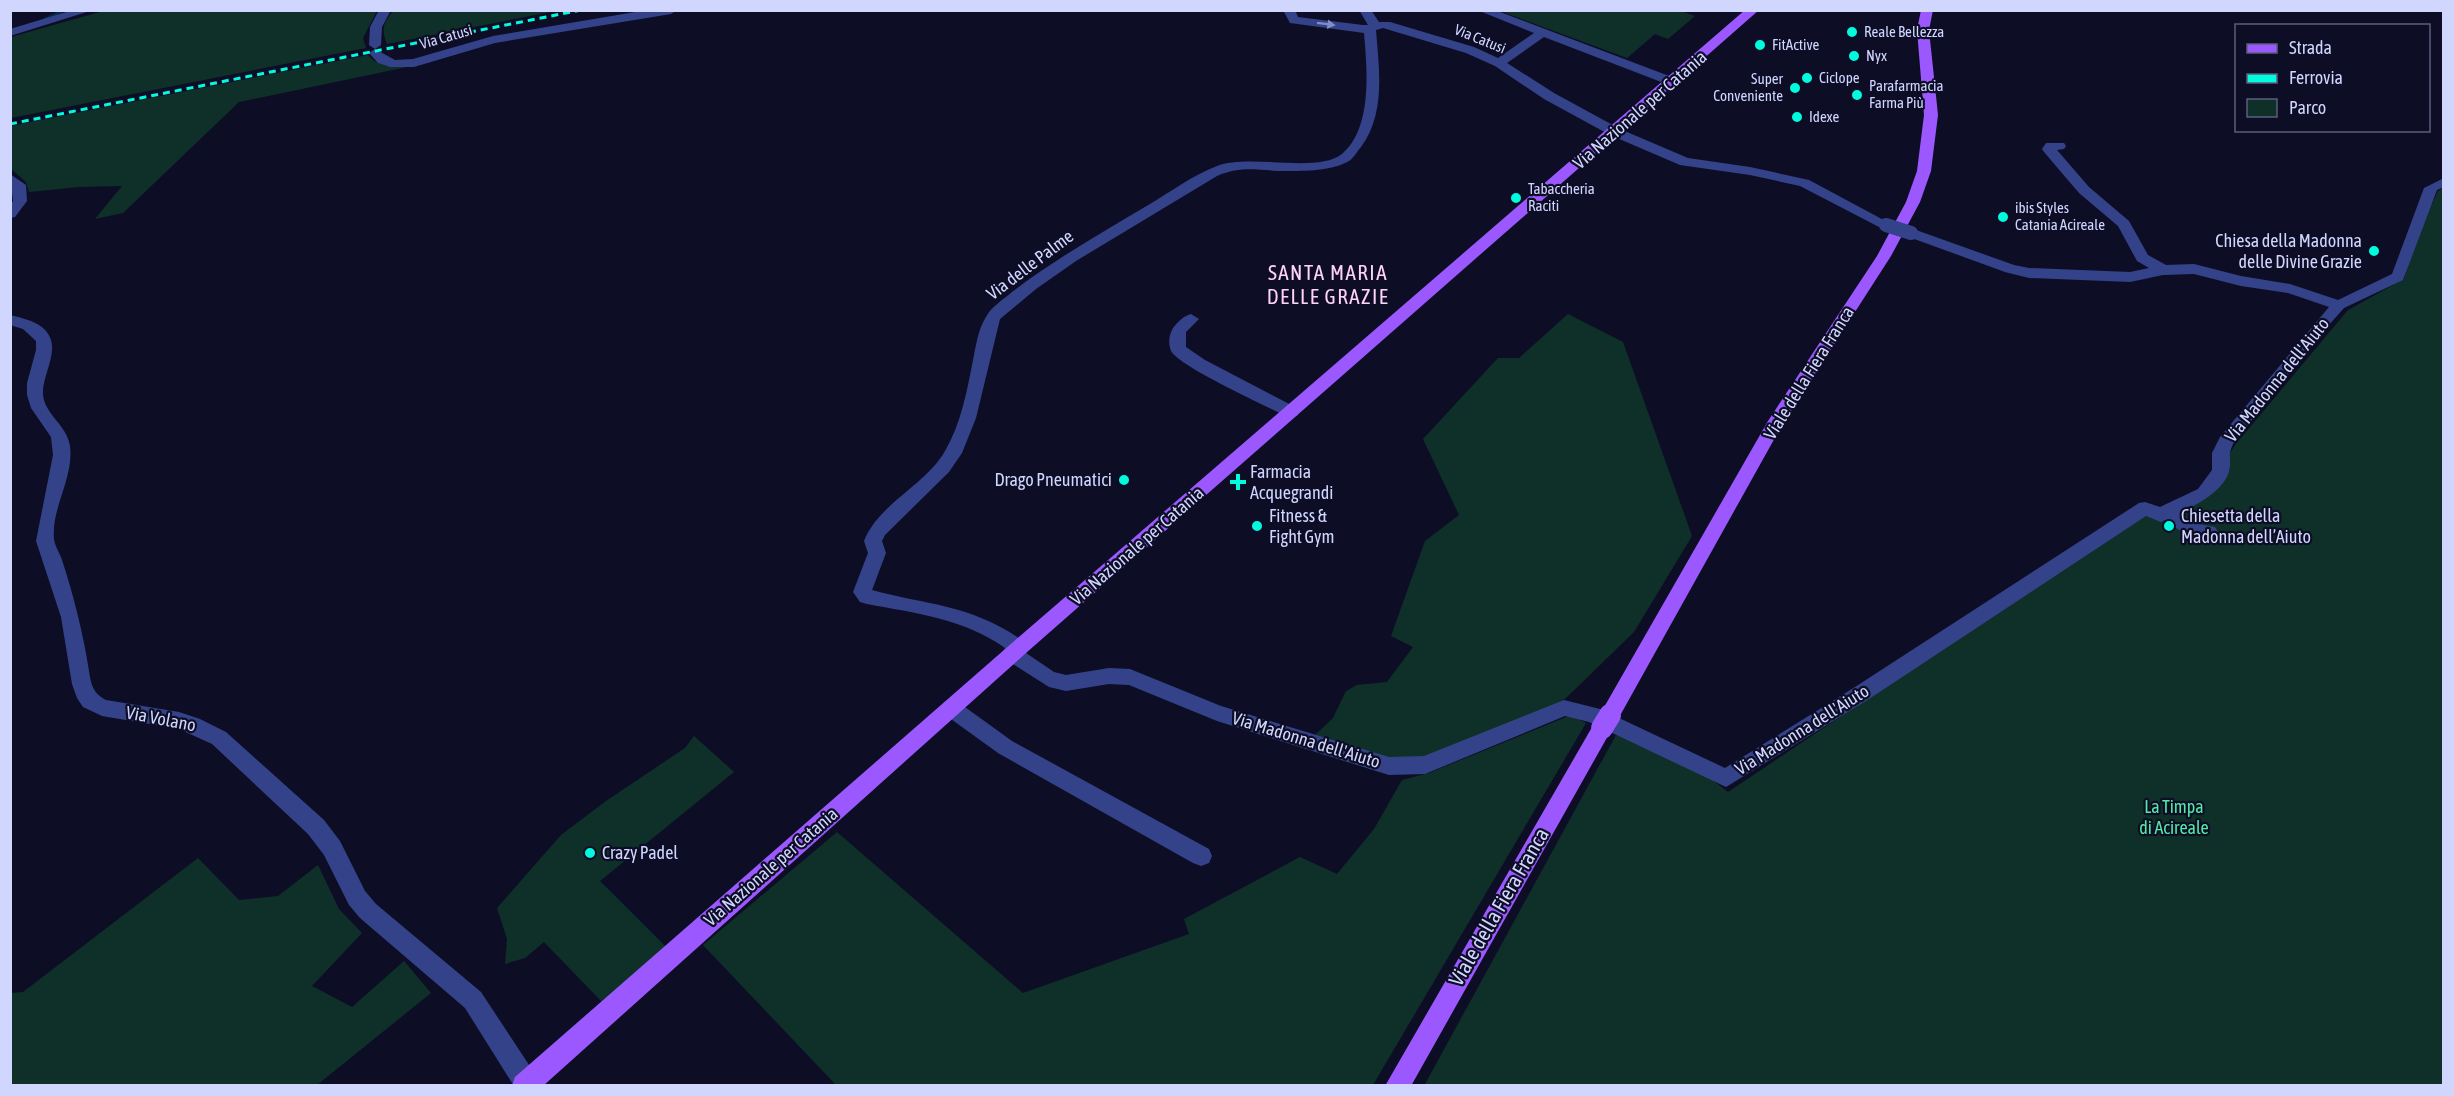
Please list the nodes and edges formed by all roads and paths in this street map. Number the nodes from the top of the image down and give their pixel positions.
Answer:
1 (74, 10) edge
2 (87, 10) edge
3 (385, 10) edge
4 (671, 10) edge
5 (1289, 10) edge
6 (1365, 10) edge
7 (1483, 10) edge
8 (1753, 10) edge
9 (1928, 10) edge
10 (44, 23) junction
11 (1372, 27) junction
12 (10, 33) edge
13 (1542, 33) junction
14 (1499, 63) junction
15 (1672, 82) junction
16 (1615, 132) junction
17 (2059, 146) dead end
18 (10, 178) edge
19 (2444, 182) edge
20 (10, 214) edge
21 (2163, 270) junction
22 (2339, 305) junction
23 (1191, 319) dead end
24 (10, 320) edge
25 (1292, 412) junction
26 (2166, 512) junction
27 (2209, 532) dead end
28 (1016, 651) junction
29 (951, 708) junction
30 (1201, 856) dead end
31 (525, 1084) edge
32 (1397, 1086) edge

1 - 10 street
2 - 10 street
3 - 4 street, Via Catusi
5 -> 11 street, Via Catusi
6 - 11 street
7 - 13 street
8 - 15 main road, Via Nazionale per Catania
9 - 32 main road, Viale della Fiera Franca
10 - 12 street
11 - 14 street, Via Catusi
11 - 28 street, Via delle Palme
13 - 14 street
13 - 15 street
14 - 16 street, Via Catusi
15 - 16 main road, Via Nazionale per Catania
16 - 21 street, Via Catusi, bridge
16 - 25 main road, Via Nazionale per Catania
17 - 21 street
18 - 20 street
19 - 22 street
21 - 22 street, Via Catusi
22 - 26 street, Via Madonna dell'Aiuto
23 - 25 street
24 - 31 street, Via Volano
25 - 28 main road, Via Nazionale per Catania
26 - 27 street
26 - 28 street, Via Madonna dell'Aiuto
28 - 29 main road, Via Nazionale per Catania
29 - 30 street
29 - 31 main road, Via Nazionale per Catania

